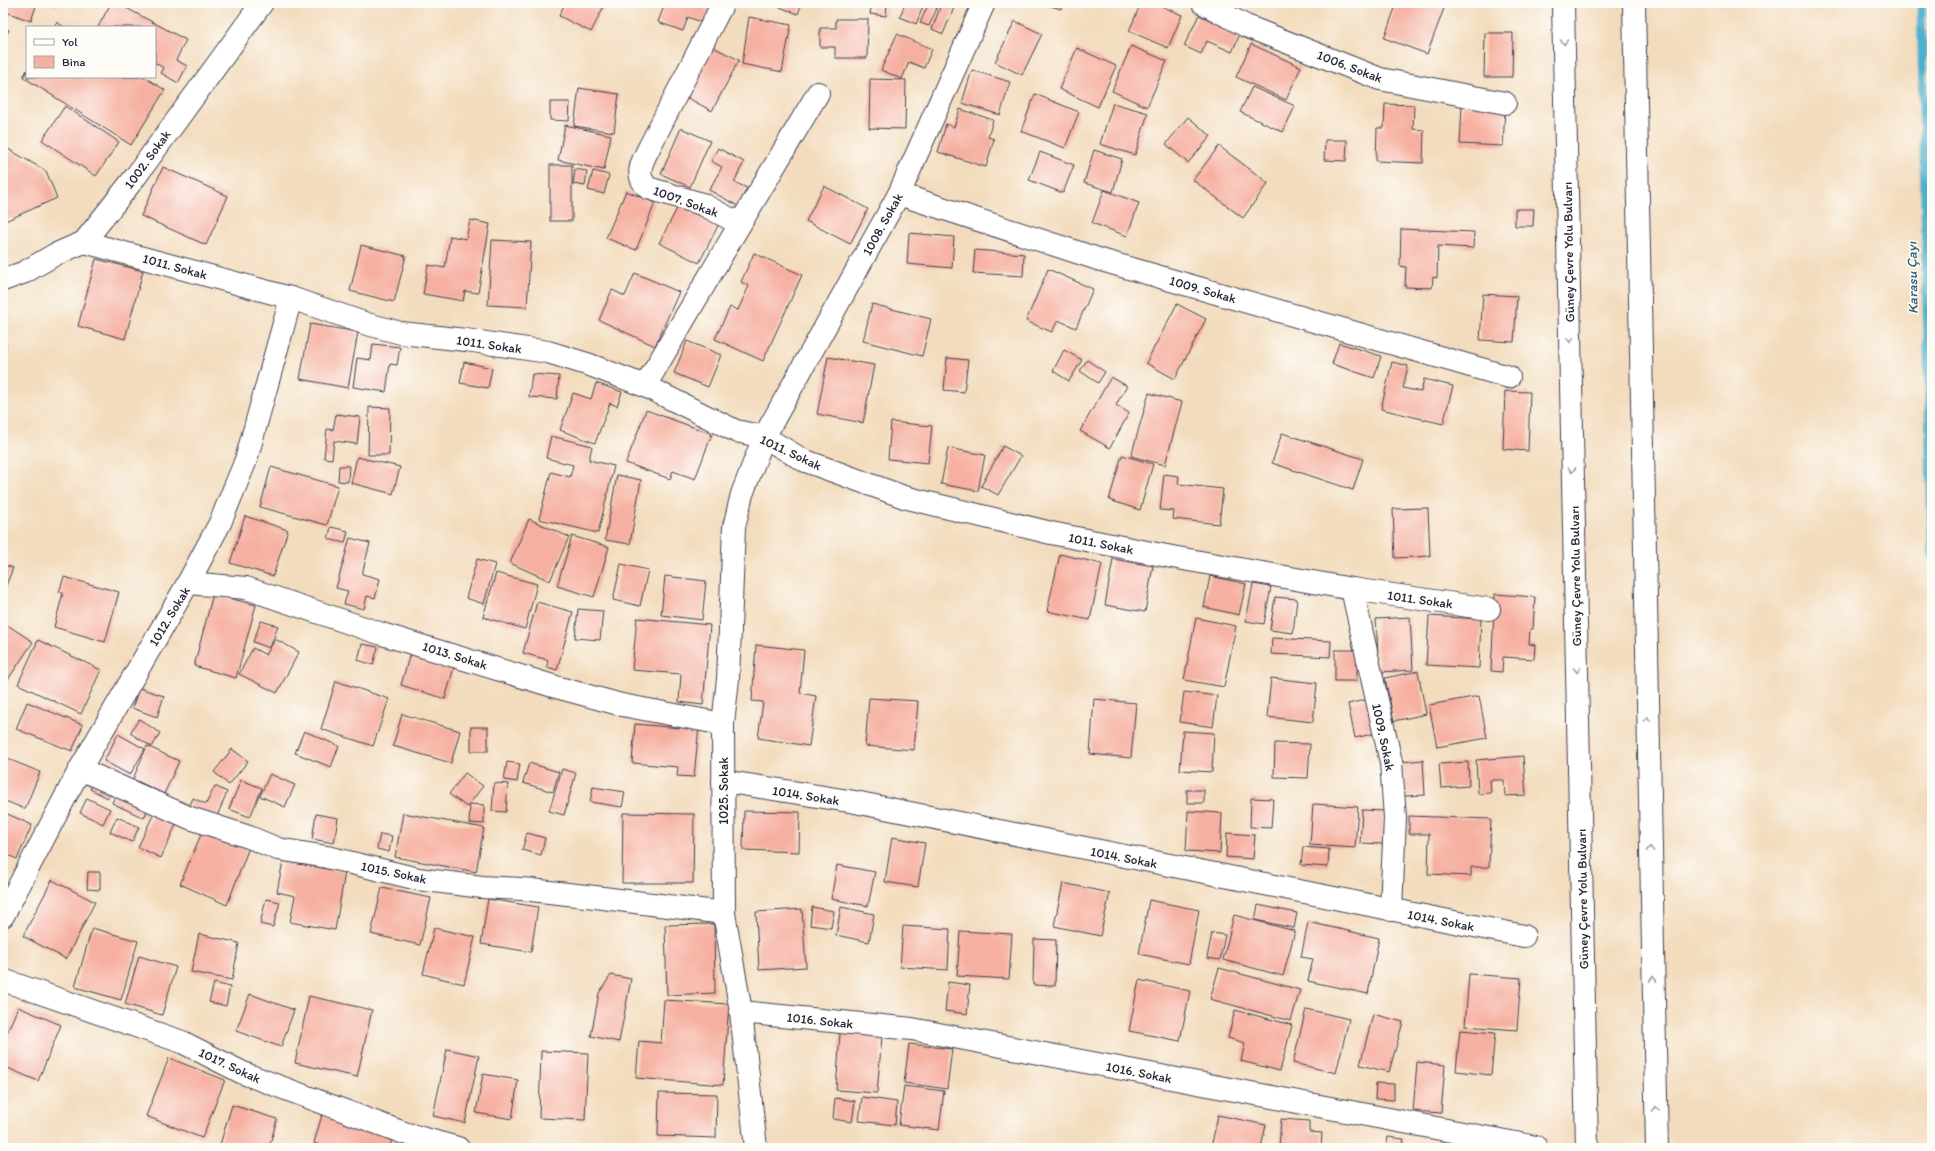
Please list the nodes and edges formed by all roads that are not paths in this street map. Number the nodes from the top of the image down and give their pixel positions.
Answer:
1 (262, 3) edge
2 (722, 3) edge
3 (984, 3) edge
4 (1203, 3) edge
5 (1563, 3) edge
6 (1634, 3) edge
7 (818, 93) dead end
8 (1505, 103) dead end
9 (899, 194) junction
10 (740, 224) junction
11 (84, 242) junction
12 (3, 280) edge
13 (292, 298) junction
14 (1509, 376) dead end
15 (645, 386) junction
16 (764, 437) junction
17 (188, 583) junction
18 (1352, 589) junction
19 (1489, 609) dead end
20 (723, 724) junction
21 (80, 769) junction
22 (723, 781) junction
23 (1391, 910) junction
24 (724, 913) junction
25 (3, 916) edge
26 (1524, 936) dead end
27 (3, 980) edge
28 (741, 1012) junction
29 (403, 1141) edge
30 (1536, 1147) dead end
31 (458, 1148) edge
32 (756, 1148) edge
33 (1588, 1148) edge
34 (1657, 1148) edge

1 - 11 main road, 1002. Sokak
2 - 10 main road, 1007. Sokak
3 - 9 main road, 1008. Sokak
4 - 8 main road, 1006. Sokak
5 -> 33 main road, Güney Çevre Yolu Bulvarı
34 -> 6 main road
7 - 10 main road
9 - 14 main road, 1009. Sokak
9 - 16 main road, 1008. Sokak
10 - 15 main road
11 - 12 main road, 1002. Sokak
11 - 13 main road, 1011. Sokak
13 - 15 main road, 1011. Sokak
13 - 17 main road, 1012. Sokak
15 - 16 main road, 1011. Sokak
16 - 18 main road, 1011. Sokak
16 - 20 main road, 1025. Sokak
17 - 20 main road, 1013. Sokak
17 - 21 main road, 1012. Sokak
18 - 19 main road, 1011. Sokak
18 - 23 main road, 1009. Sokak
20 - 22 main road, 1025. Sokak
21 - 24 main road, 1015. Sokak
21 - 25 main road, 1012. Sokak
22 - 23 main road, 1014. Sokak
22 - 24 main road, 1025. Sokak
23 - 26 main road, 1014. Sokak
24 - 28 main road, 1025. Sokak
27 - 29 main road, 1017. Sokak
28 - 30 main road, 1016. Sokak
28 - 32 main road, 1025. Sokak
29 - 31 main road, 1017. Sokak

